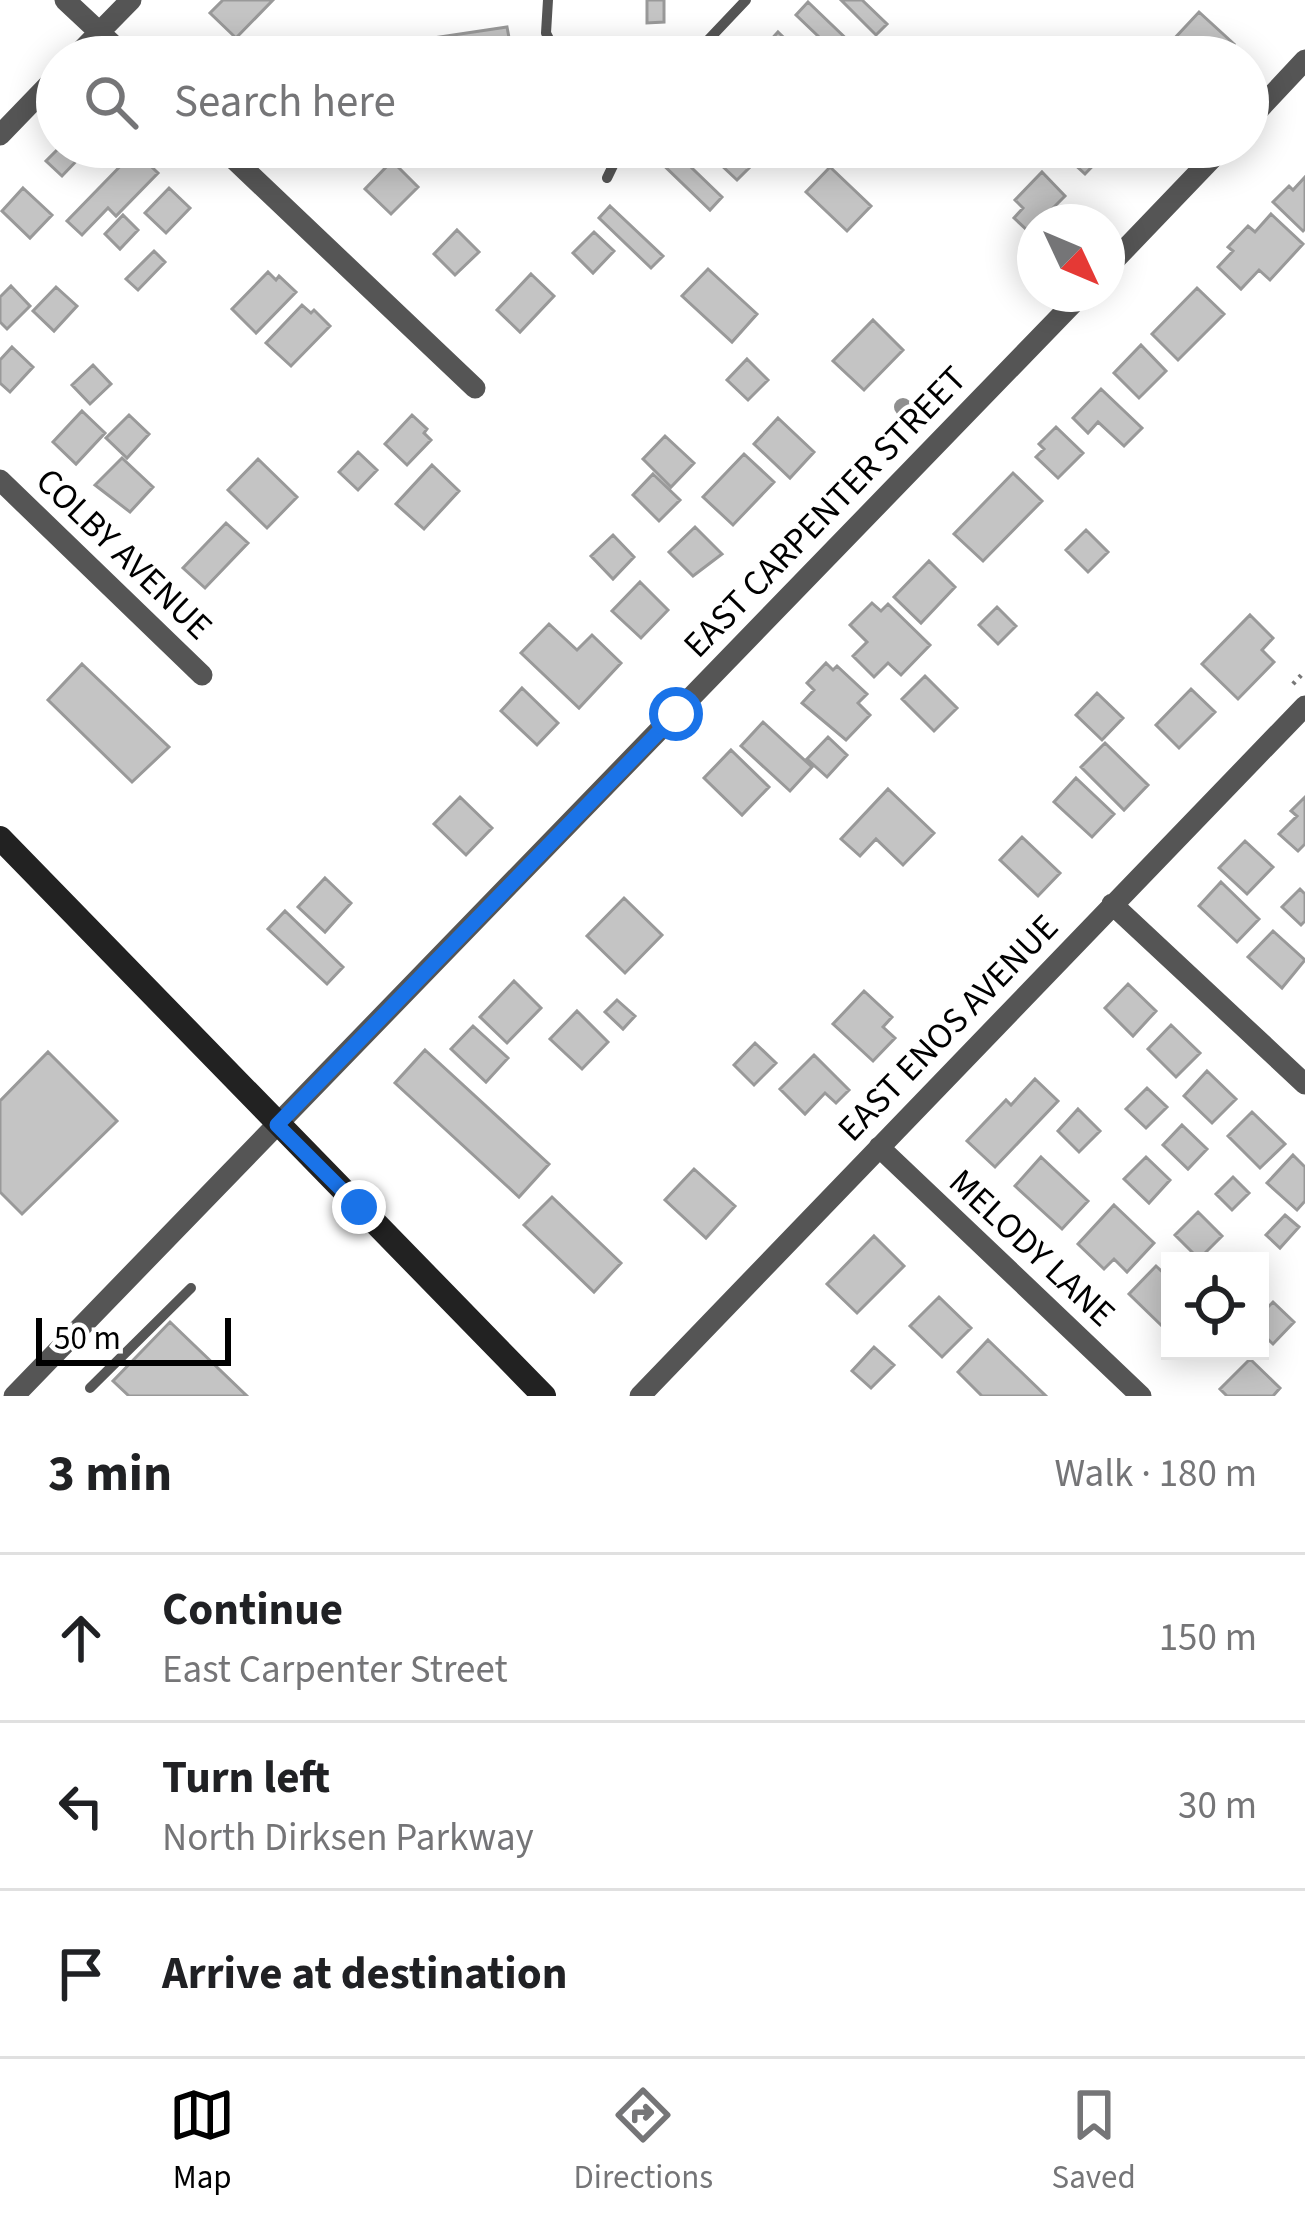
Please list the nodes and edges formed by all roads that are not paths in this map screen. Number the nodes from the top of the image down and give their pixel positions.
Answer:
1 (65, 0) edge
2 (131, 0) edge
3 (548, 0) edge
4 (746, 0) edge
5 (100, 32) junction
6 (96, 36) edge
7 (104, 36) edge
8 (547, 36) edge
9 (712, 36) edge
10 (1305, 61) edge
11 (36, 98) edge
12 (1269, 99) edge
13 (0, 135) edge
14 (243, 168) edge
15 (612, 168) edge
16 (1203, 168) edge
17 (607, 178) dead end
18 (1125, 249) edge
19 (1065, 312) edge
20 (475, 388) dead end
21 (0, 480) edge
22 (202, 675) dead end
23 (1305, 706) edge
24 (0, 838) edge
25 (1112, 904) junction
26 (1305, 1084) edge
27 (277, 1125) junction
28 (879, 1147) junction
29 (191, 1288) dead end
30 (90, 1388) dead end
31 (14, 1396) edge
32 (544, 1396) edge
33 (640, 1396) edge
34 (1141, 1396) edge

1 - 5 street
2 - 5 street
3 - 8 lane
4 - 9 lane
5 - 6 street
5 - 7 street
10 - 12 street
11 - 13 street
14 - 20 street
15 - 17 lane
16 - 18 street
19 - 27 street, EAST CARPENTER STREET
21 - 22 street, COLBY AVENUE
23 - 25 street, EAST ENOS AVENUE
24 - 27 main road
25 - 26 street
25 - 28 street, EAST ENOS AVENUE
27 - 31 street, EAST CARPENTER STREET
27 - 32 main road
28 - 33 street, EAST ENOS AVENUE
28 - 34 street, MELODY LANE
29 - 30 lane

